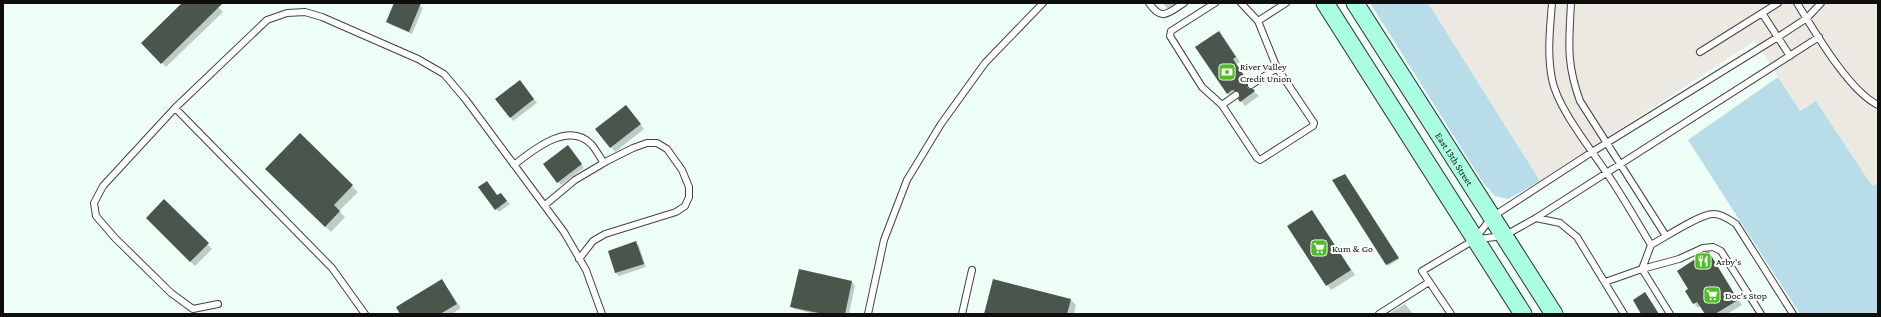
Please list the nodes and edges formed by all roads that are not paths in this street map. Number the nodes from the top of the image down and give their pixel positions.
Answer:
1 (1043, 3) edge
2 (1149, 3) edge
3 (1184, 3) edge
4 (1215, 3) edge
5 (1242, 3) edge
6 (1286, 3) edge
7 (1325, 3) edge
8 (1355, 3) edge
9 (1552, 3) edge
10 (1571, 3) edge
11 (1778, 3) edge
12 (1797, 3) edge
13 (1821, 3) edge
14 (1762, 13) junction
15 (1807, 18) junction
16 (1258, 21) junction
17 (1778, 37) junction
18 (1819, 37) junction
19 (1700, 52) dead end
20 (1790, 56) junction
21 (1276, 68) junction
22 (1251, 85) dead end
23 (1236, 95) dead end
24 (1222, 104) junction
25 (1878, 105) edge
26 (175, 108) junction
27 (1606, 143) junction
28 (1592, 152) junction
29 (604, 163) junction
30 (514, 165) junction
31 (1620, 165) junction
32 (1607, 173) junction
33 (544, 205) junction
34 (1492, 217) junction
35 (1536, 218) junction
36 (1504, 236) junction
37 (1666, 236) junction
38 (1474, 240) junction
39 (1651, 245) junction
40 (579, 259) junction
41 (1642, 269) junction
42 (972, 270) dead end
43 (1430, 282) junction
44 (1606, 282) junction
45 (218, 304) dead end
46 (365, 314) edge
47 (602, 314) edge
48 (868, 314) edge
49 (962, 314) edge
50 (1379, 314) edge
51 (1451, 314) edge
52 (1522, 314) edge
53 (1554, 314) edge
54 (1624, 314) edge
55 (1670, 314) edge
56 (1761, 314) edge
57 (1793, 314) edge

1 - 48 lane
2 - 3 lane
4 - 24 lane
5 - 16 lane
6 - 16 lane
7 - 38 main road
8 - 34 main road, East 13th Street
9 - 28 lane
10 - 27 lane
11 - 14 lane
12 - 15 lane
13 - 15 lane
14 - 17 lane
14 - 19 lane
15 - 17 lane
15 - 18 lane
16 - 21 lane
17 - 20 lane
17 - 27 lane
18 - 20 lane
18 - 25 lane
20 - 31 lane
21 - 22 lane
21 - 24 lane
23 - 24 lane
26 - 30 lane
26 - 45 lane
26 - 46 lane
27 - 28 lane
27 - 31 lane
28 - 32 lane
28 - 34 lane
29 - 30 lane
29 - 33 lane
29 - 40 lane
30 - 33 lane
31 - 32 lane
31 - 37 lane
32 - 35 lane
32 - 39 lane
33 - 40 lane
34 - 36 main road, East 13th Street
34 - 38 lane
35 - 36 lane
35 - 44 lane
36 - 38 lane
36 - 53 main road, East 13th Street
37 - 39 lane
37 - 57 lane
38 - 43 lane
38 - 52 main road
39 - 41 lane
40 - 47 lane
41 - 44 lane
41 - 55 lane
41 - 56 lane
42 - 49 lane
43 - 50 lane
43 - 51 lane
44 - 54 lane

